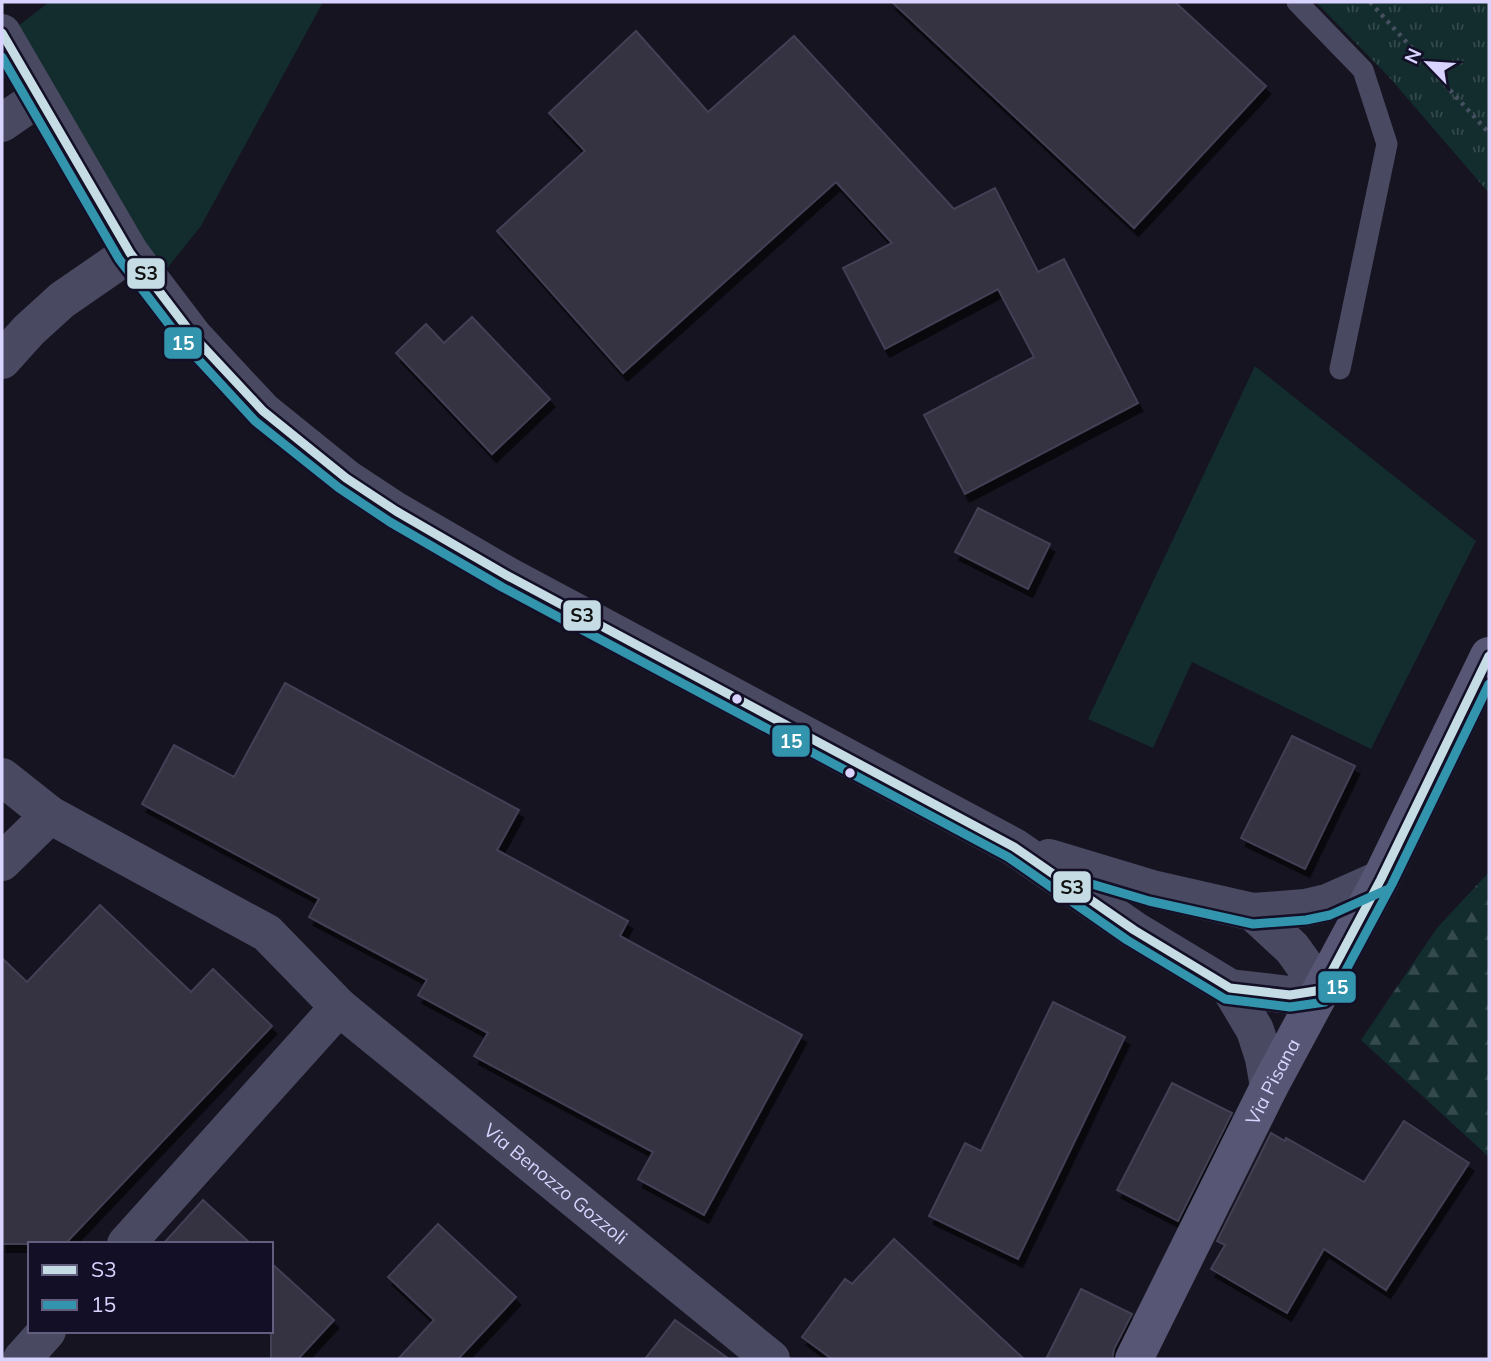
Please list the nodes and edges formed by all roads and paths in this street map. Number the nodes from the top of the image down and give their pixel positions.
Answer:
1 (1297, 2) edge
2 (1370, 2) edge
3 (2, 33) edge
4 (38, 98) junction
5 (2, 123) edge
6 (1489, 133) edge
7 (130, 253) junction
8 (2, 360) edge
9 (1340, 369) dead end
10 (1489, 656) edge
11 (2, 777) edge
12 (50, 815) junction
13 (1014, 847) junction
14 (2, 862) edge
15 (1381, 878) junction
16 (1253, 912) junction
17 (1230, 988) junction
18 (1322, 990) junction
19 (339, 1007) junction
20 (1269, 1087) junction
21 (128, 1242) edge
22 (45, 1333) edge
23 (22, 1359) edge
24 (771, 1359) edge
25 (1134, 1359) edge

1 - 9 lane
2 - 6 path
3 - 4 street
4 - 5 street
4 - 7 street
7 - 8 street
7 - 13 street
10 - 15 main road, Via Pisana
11 - 12 street, Via Benozzo Gozzoli
12 - 14 street
12 - 19 street, Via Benozzo Gozzoli
13 - 16 street
13 - 17 street
15 - 16 street
15 - 18 main road, Via Pisana
16 - 18 street
17 - 18 street
17 - 20 street
18 - 20 main road, Via Pisana
19 - 21 street
19 - 24 street, Via Benozzo Gozzoli
20 - 25 main road, Via Pisana
22 - 23 street

